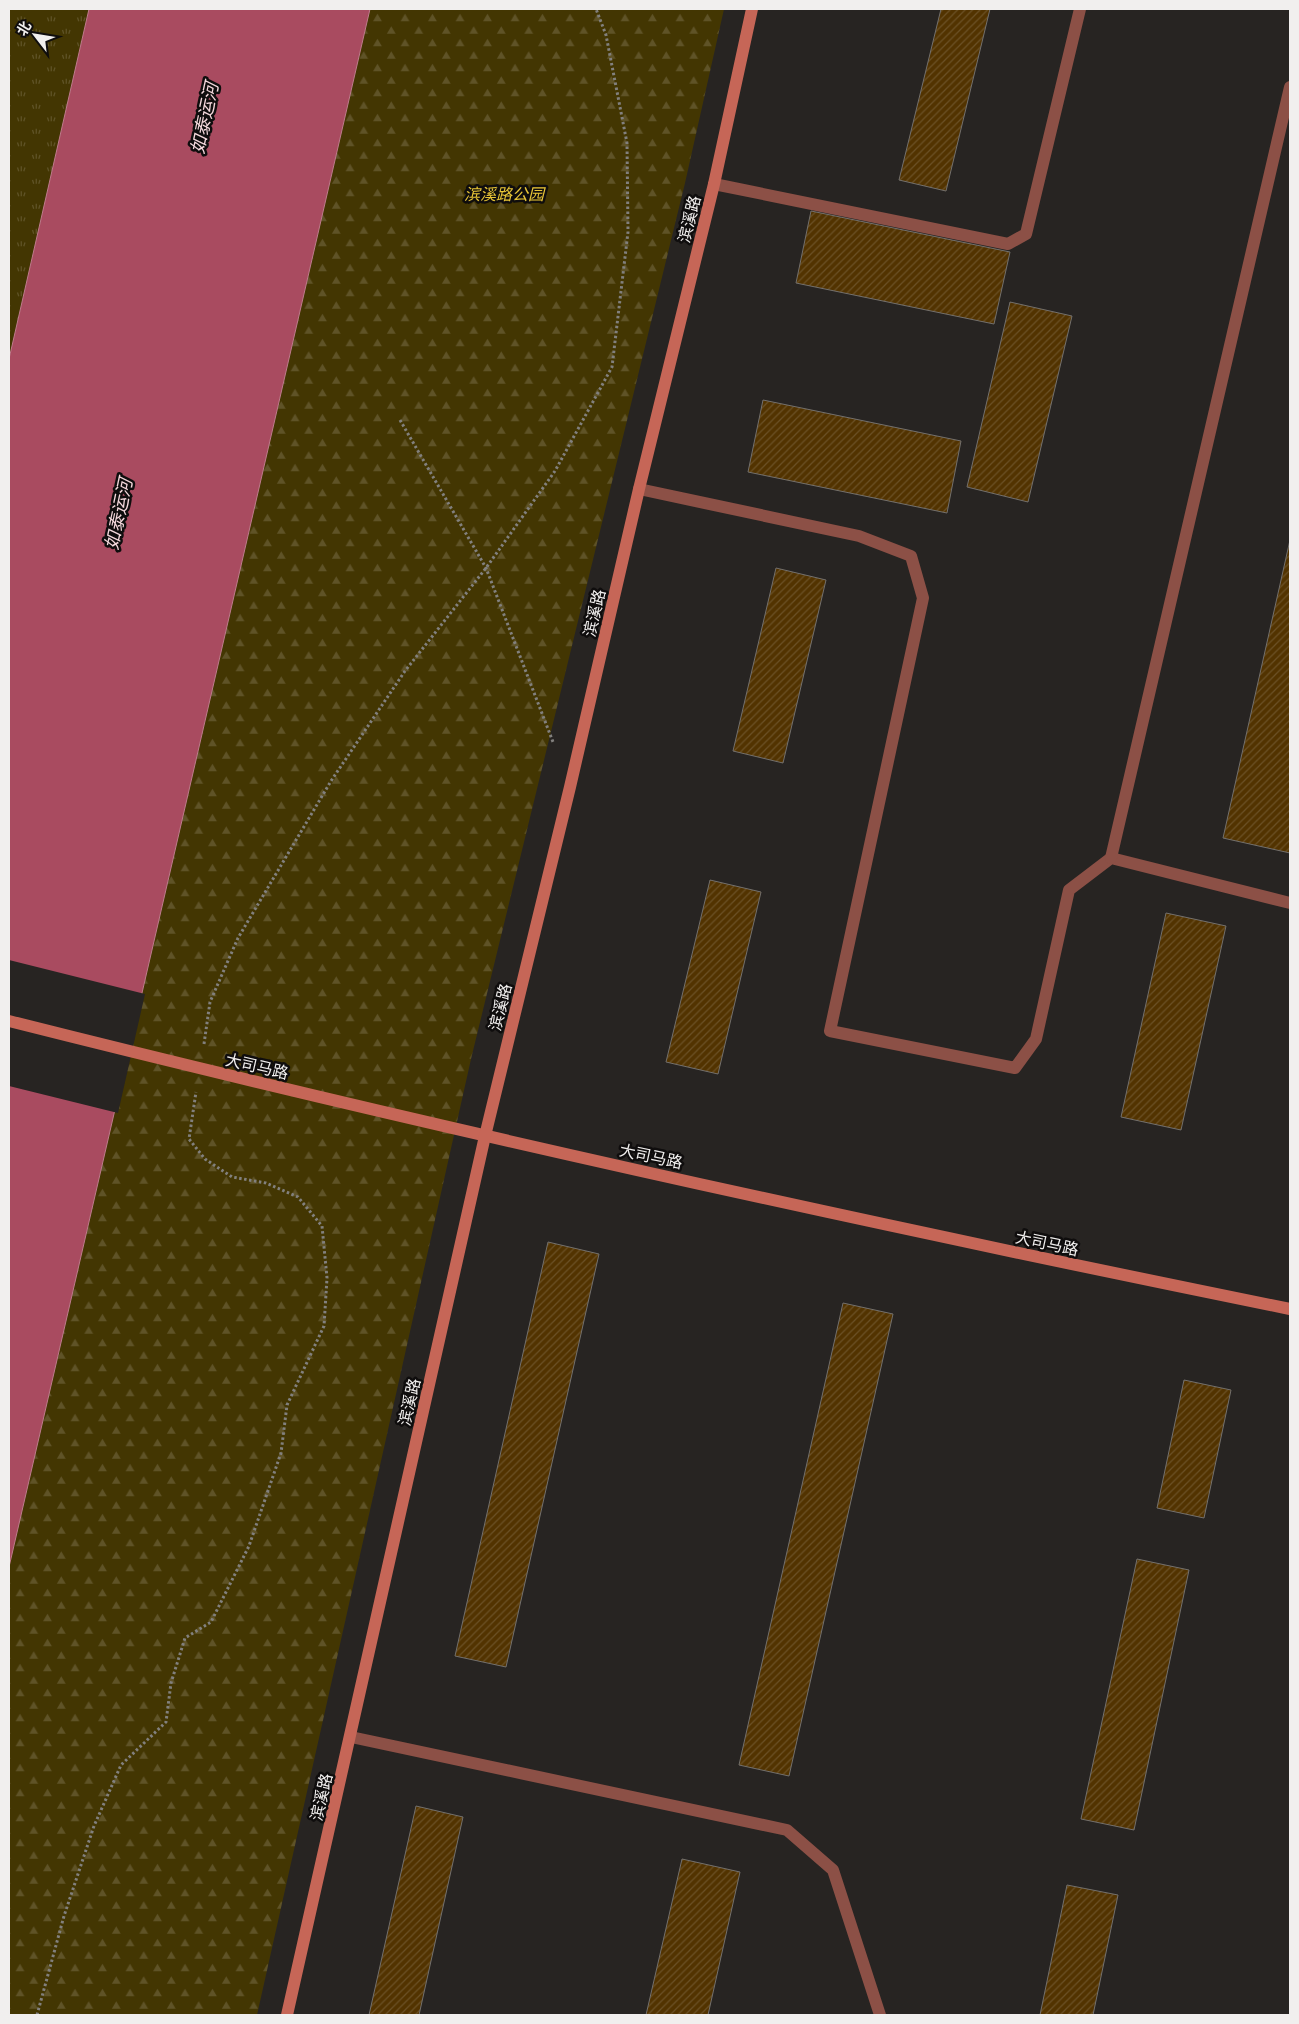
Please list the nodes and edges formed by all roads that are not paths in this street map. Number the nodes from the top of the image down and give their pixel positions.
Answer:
1 (752, 9) edge
2 (1080, 9) edge
3 (1290, 87) edge
4 (714, 184) junction
5 (639, 489) junction
6 (1111, 858) junction
7 (1290, 903) edge
8 (9, 1021) edge
9 (485, 1136) junction
10 (1290, 1309) edge
11 (351, 1738) junction
12 (287, 2015) edge
13 (880, 2015) edge

1 - 4 street, 滨溪路
2 - 4 street
3 - 6 street
4 - 5 street, 滨溪路
5 - 6 street
5 - 9 street, 滨溪路
6 - 7 street
8 - 9 street, 大司马路
9 - 10 street, 大司马路
9 - 11 street, 滨溪路
11 - 12 street, 滨溪路
11 - 13 street

